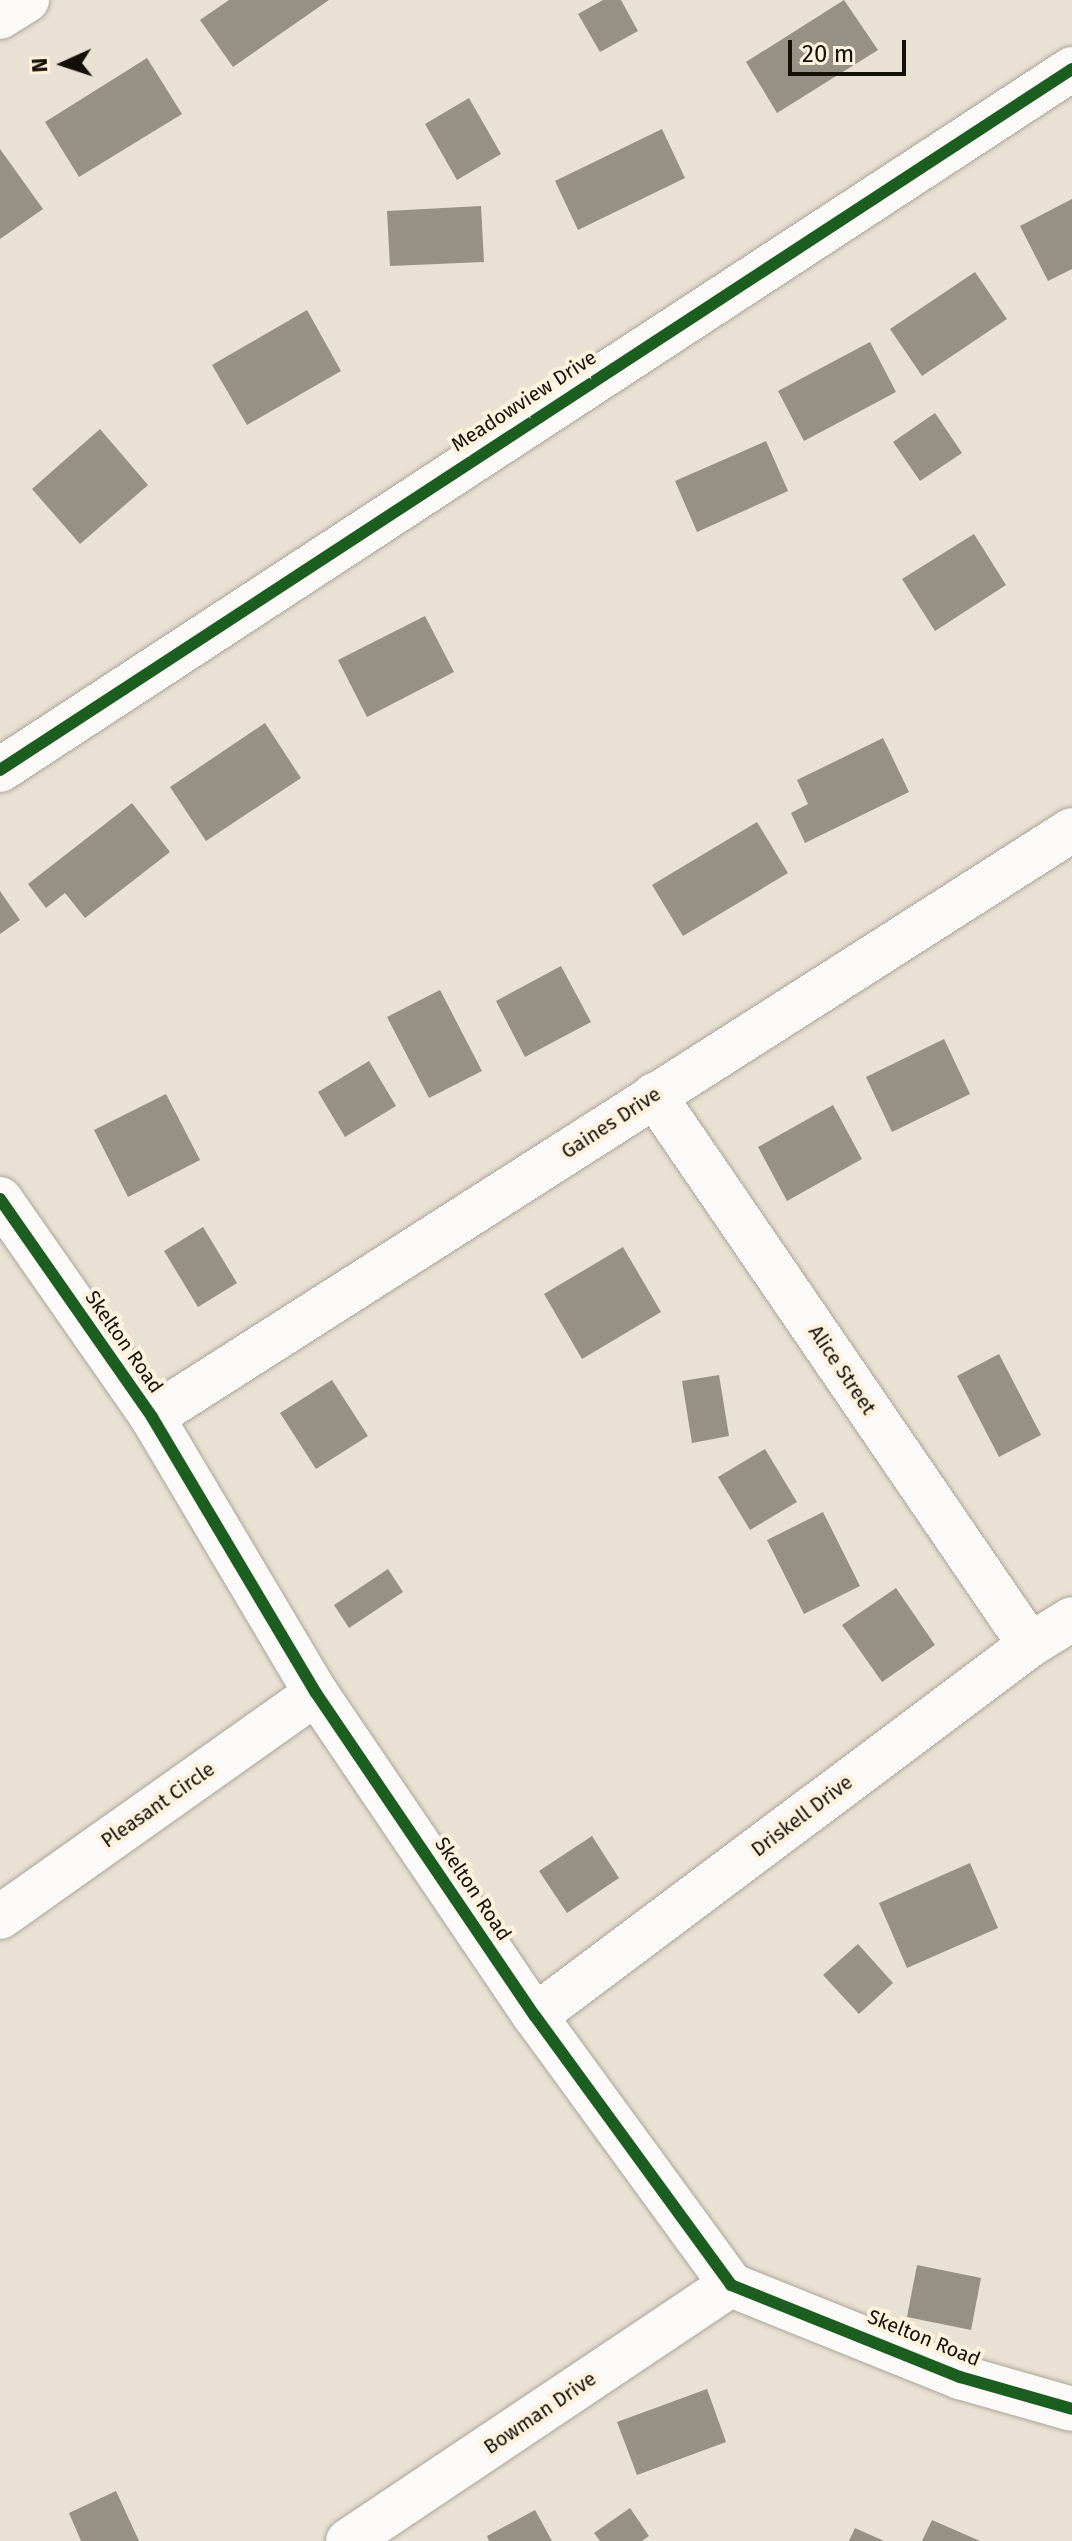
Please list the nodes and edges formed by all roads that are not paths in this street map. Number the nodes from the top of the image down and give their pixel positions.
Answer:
1 (27, 0) edge
2 (0, 17) edge
3 (1072, 69) edge
4 (0, 770) edge
5 (1072, 830) edge
6 (654, 1095) junction
7 (0, 1199) edge
8 (152, 1417) junction
9 (1072, 1619) edge
10 (1030, 1645) junction
11 (316, 1693) junction
12 (0, 1917) edge
13 (535, 2016) junction
14 (731, 2285) junction
15 (1072, 2409) edge
16 (348, 2541) edge

1 - 2 street
3 - 4 street, Meadowview Drive
5 - 6 street, Gaines Drive
6 - 8 street, Gaines Drive
6 - 10 street, Alice Street
7 - 8 street, Skelton Road
8 - 11 street, Skelton Road
9 - 10 street, Driskell Drive
10 - 13 street, Driskell Drive
11 - 12 street, Pleasant Circle
11 - 13 street, Skelton Road
13 - 14 street, Skelton Road
14 - 15 street, Skelton Road
14 - 16 street, Bowman Drive

